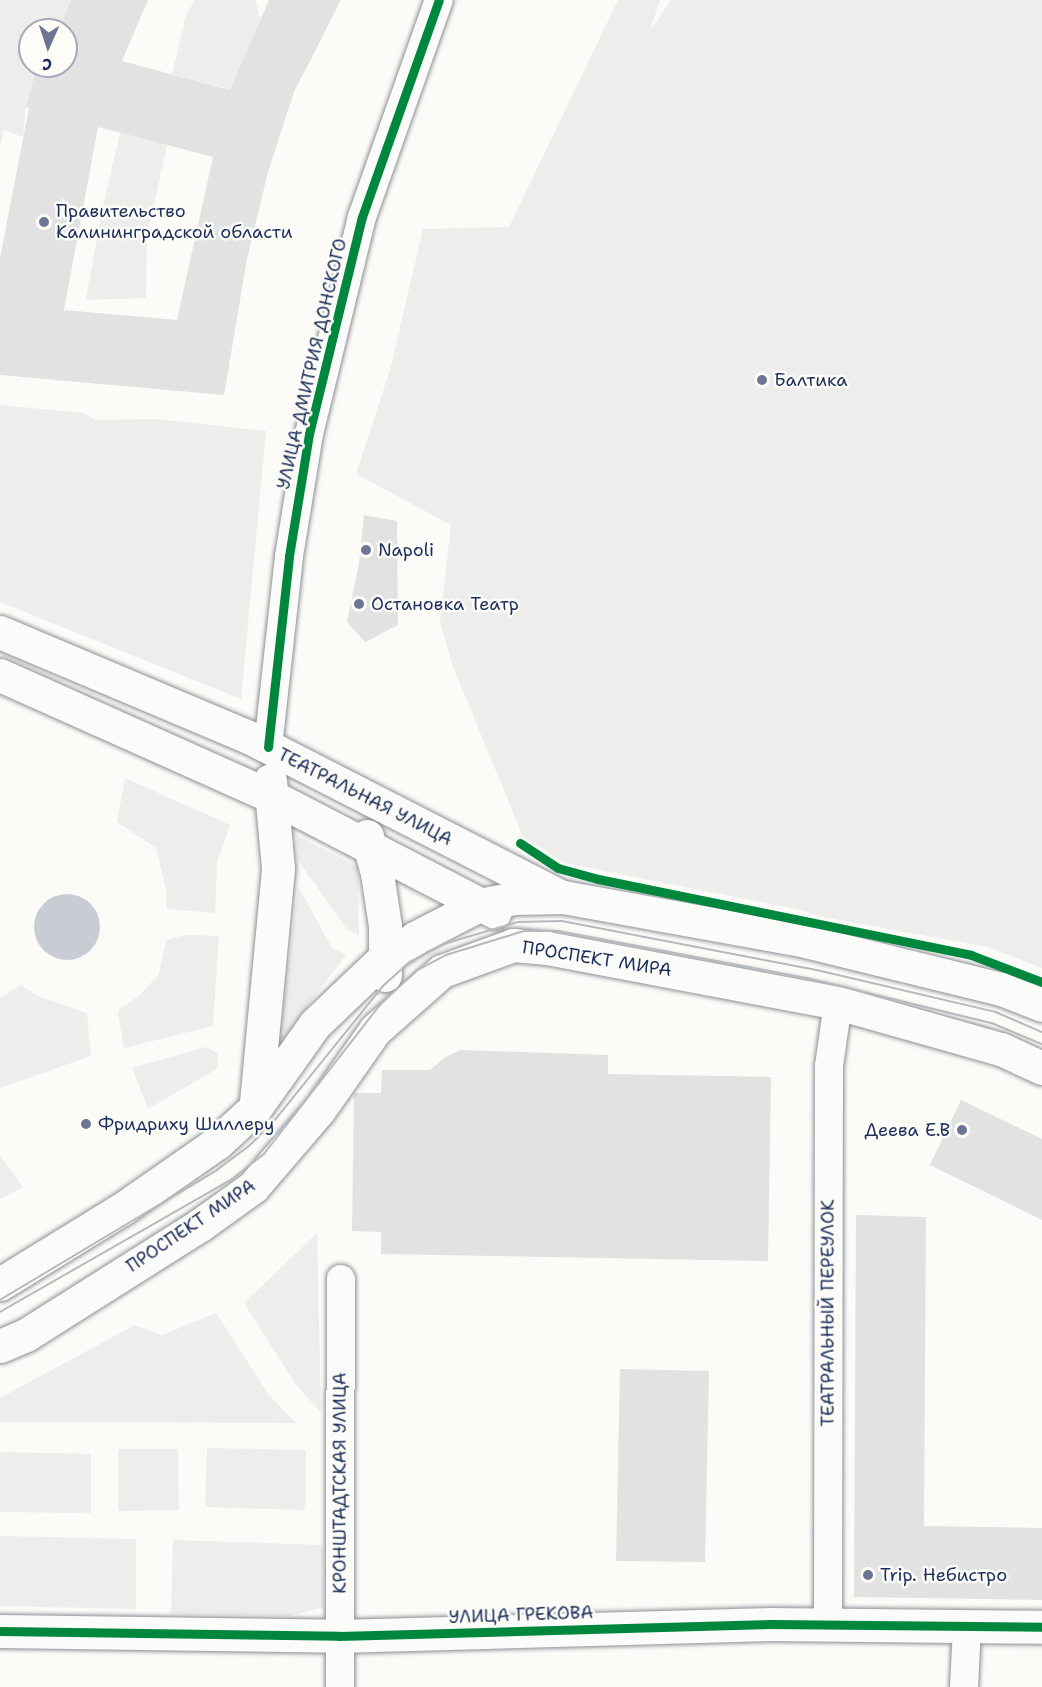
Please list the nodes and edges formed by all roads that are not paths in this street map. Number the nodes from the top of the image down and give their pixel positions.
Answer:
1 (439, 0) edge
2 (0, 632) edge
3 (0, 675) edge
4 (268, 747) junction
5 (355, 792) junction
6 (271, 796) junction
7 (371, 849) junction
8 (563, 897) junction
9 (479, 905) junction
10 (547, 948) junction
11 (386, 956) junction
12 (838, 1003) junction
13 (1042, 1005) edge
14 (375, 1030) junction
15 (1042, 1068) edge
16 (256, 1107) junction
17 (341, 1279) dead end
18 (0, 1284) edge
19 (0, 1346) edge
20 (828, 1624) junction
21 (967, 1627) junction
22 (1042, 1628) edge
23 (0, 1630) edge
24 (339, 1636) junction
25 (340, 1687) edge
26 (964, 1687) edge

1 - 4 street, УЛИЦА ДМИТРИЯ ДОНСКОГО
2 - 4 main road, ТЕАТРАЛЬНАЯ УЛИЦА
3 - 6 main road
4 - 5 main road, ТЕАТРАЛЬНАЯ УЛИЦА
4 - 6 main road, УЛИЦА ДМИТРИЯ ДОНСКОГО
5 - 7 main road
5 - 8 main road, ТЕАТРАЛЬНАЯ УЛИЦА
6 - 7 main road
6 - 16 main road, УЛИЦА ДМИТРИЯ ДОНСКОГО
7 - 9 main road
7 - 11 main road
8 - 9 main road
8 - 13 main road
9 - 10 main road
9 - 11 main road
10 - 12 main road, ПРОСПЕКТ МИРА
10 - 14 main road, ПРОСПЕКТ МИРА
11 - 14 main road
11 - 16 main road
12 - 15 main road, ПРОСПЕКТ МИРА
12 - 20 street, ТЕАТРАЛЬНЫЙ ПЕРЕУЛОК
14 - 19 main road, ПРОСПЕКТ МИРА
16 - 18 main road
17 - 24 street, КРОНШТАДТСКАЯ УЛИЦА
20 - 21 main road, УЛИЦА ГРЕКОВА
20 - 24 main road, УЛИЦА ГРЕКОВА
21 - 22 main road, УЛИЦА ГРЕКОВА
21 - 26 street
23 - 24 main road, УЛИЦА ГРЕКОВА
24 - 25 street, КРОНШТАДТСКАЯ УЛИЦА

